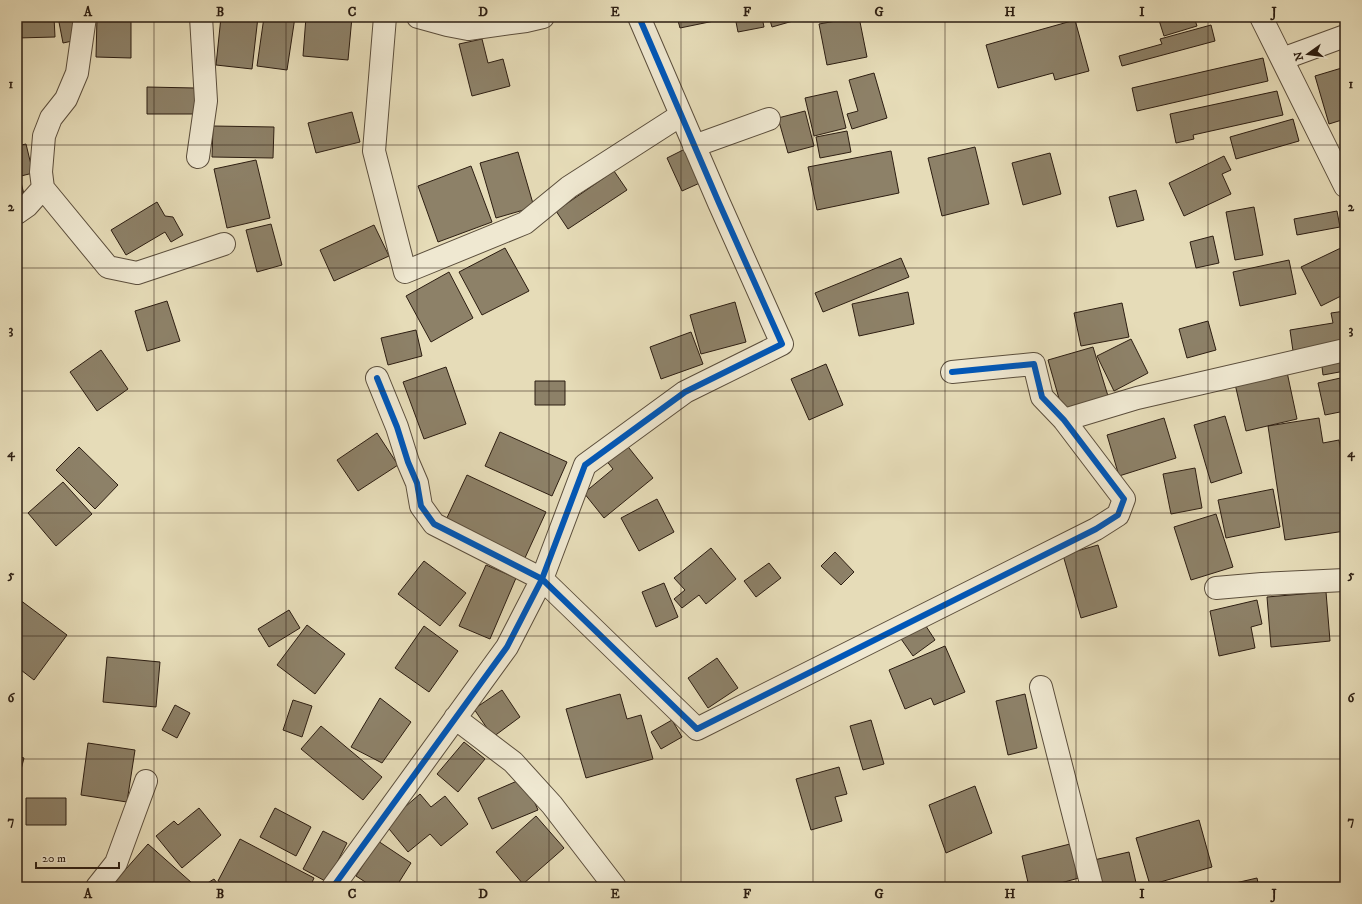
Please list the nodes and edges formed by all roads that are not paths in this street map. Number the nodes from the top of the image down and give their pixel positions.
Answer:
1 (84, 17) edge
2 (200, 17) edge
3 (385, 17) edge
4 (418, 17) edge
5 (543, 17) edge
6 (639, 17) edge
7 (1261, 17) edge
8 (511, 20) edge
9 (1345, 36) edge
10 (1282, 59) junction
11 (681, 115) junction
12 (769, 119) dead end
13 (694, 146) junction
14 (198, 157) dead end
15 (1345, 186) edge
16 (42, 188) junction
17 (17, 214) edge
18 (224, 244) dead end
19 (1345, 350) edge
20 (952, 372) dead end
21 (377, 378) dead end
22 (1064, 420) junction
23 (542, 580) junction
24 (1345, 580) edge
25 (1216, 588) dead end
26 (1041, 688) dead end
27 (455, 718) junction
28 (146, 782) dead end
29 (97, 887) edge
30 (333, 887) edge
31 (615, 887) edge
32 (1092, 887) edge

1 - 16 street
2 - 14 street
3 - 11 street
4 - 8 street
5 - 8 street
6 - 11 street
7 - 10 street
9 - 10 street
10 - 15 street
11 - 13 street
12 - 13 street
13 - 23 street
16 - 17 street
16 - 18 street
19 - 22 street
20 - 22 street
21 - 23 street
22 - 23 street
23 - 27 street
24 - 25 street
26 - 32 street
27 - 30 street
27 - 31 street
28 - 29 street

